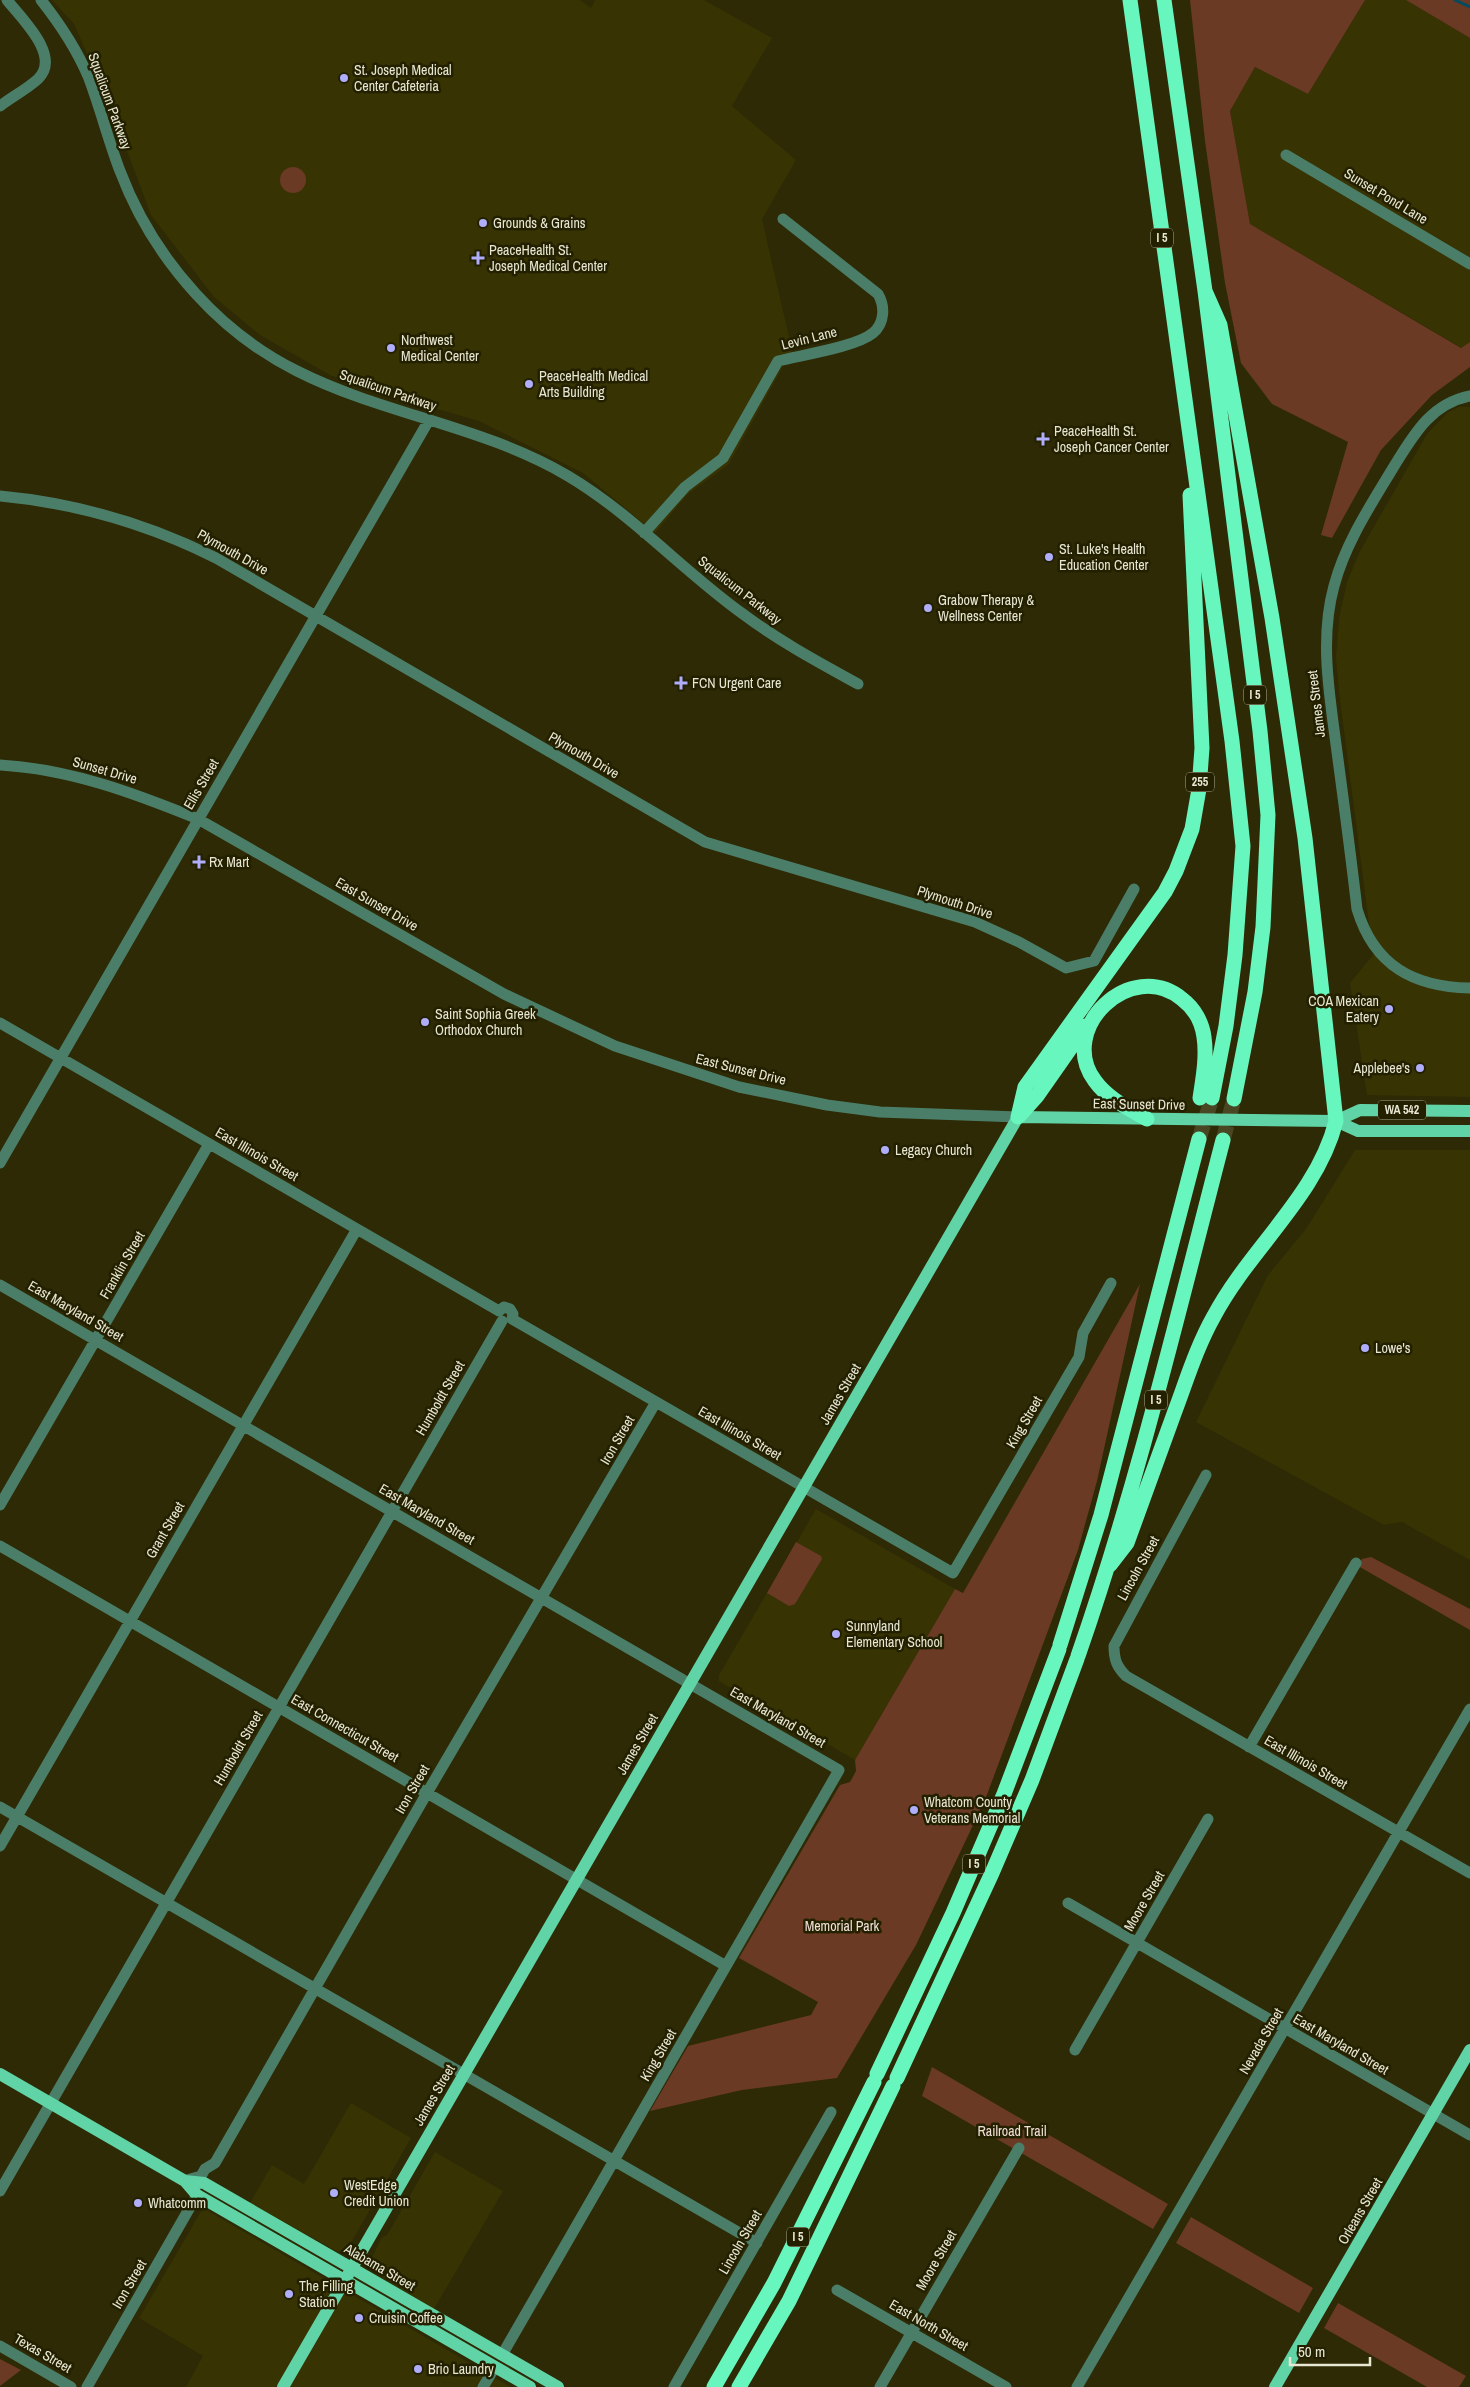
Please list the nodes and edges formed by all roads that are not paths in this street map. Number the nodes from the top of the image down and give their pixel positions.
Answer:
1 (7, 0) edge
2 (41, 0) edge
3 (1130, 0) edge
4 (1164, 0) edge
5 (0, 106) edge
6 (1286, 155) dead end
7 (783, 220) dead end
8 (1470, 264) edge
9 (1205, 291) junction
10 (1470, 396) edge
11 (429, 420) junction
12 (1194, 476) junction
13 (0, 496) edge
14 (644, 533) junction
15 (316, 616) junction
16 (858, 684) dead end
17 (0, 765) edge
18 (198, 819) junction
19 (1134, 889) dead end
20 (1470, 988) edge
21 (1093, 1017) junction
22 (0, 1023) edge
23 (61, 1058) junction
24 (1234, 1098) tunnel mouth
25 (1470, 1111) edge
26 (1018, 1117) junction
27 (1151, 1119) junction
28 (1336, 1121) junction
29 (1470, 1131) edge
30 (1199, 1139) tunnel mouth
31 (1223, 1140) tunnel mouth
32 (209, 1144) junction
33 (0, 1163) edge
34 (357, 1229) junction
35 (1111, 1283) dead end
36 (0, 1285) edge
37 (504, 1317) junction
38 (96, 1340) junction
39 (656, 1402) junction
40 (243, 1425) junction
41 (1206, 1475) dead end
42 (804, 1487) junction
43 (0, 1505) edge
44 (392, 1511) junction
45 (0, 1546) edge
46 (1356, 1563) dead end
47 (1110, 1565) junction
48 (953, 1573) joint
49 (543, 1598) junction
50 (130, 1621) junction
51 (1126, 1676) joint
52 (690, 1683) junction
53 (279, 1707) junction
54 (1470, 1709) edge
55 (1249, 1746) junction
56 (839, 1770) joint
57 (427, 1793) junction
58 (0, 1808) edge
59 (17, 1817) junction
60 (1208, 1820) dead end
61 (1399, 1832) junction
62 (0, 1846) edge
63 (1470, 1873) edge
64 (577, 1879) junction
65 (166, 1903) junction
66 (1068, 1903) dead end
67 (1137, 1943) junction
68 (726, 1966) junction
69 (314, 1988) junction
70 (1285, 2028) junction
71 (1075, 2050) dead end
72 (1470, 2050) edge
73 (0, 2074) edge
74 (464, 2074) junction
75 (50, 2103) junction
76 (831, 2112) dead end
77 (1433, 2114) junction
78 (1470, 2135) edge
79 (1018, 2148) dead end
80 (614, 2160) junction
81 (185, 2181) junction
82 (0, 2190) edge
83 (197, 2195) junction
84 (757, 2243) junction
85 (351, 2268) junction
86 (344, 2280) junction
87 (837, 2290) dead end
88 (911, 2333) junction
89 (0, 2346) edge
90 (502, 2355) junction
91 (495, 2367) junction
92 (541, 2377) junction
93 (71, 2387) edge
94 (87, 2387) edge
95 (283, 2387) edge
96 (483, 2387) edge
97 (530, 2387) edge
98 (558, 2387) edge
99 (674, 2387) edge
100 (714, 2387) edge
101 (739, 2387) edge
102 (880, 2387) edge
103 (1006, 2387) edge
104 (1078, 2387) edge
105 (1275, 2387) edge

1 - 5 street
2 - 11 street, Squalicum Parkway
3 - 12 highway, I 5
4 - 9 highway, I 5
6 - 8 street, Sunset Pond Lane
7 - 14 street, Levin Lane
9 - 24 highway, I 5
9 - 28 highway
10 - 20 street, James Street
11 - 14 street, Squalicum Parkway
11 - 15 street, Ellis Street
12 - 21 highway, I 5
12 - 26 highway, 255
13 - 15 street, Plymouth Drive
14 - 16 street, Squalicum Parkway
15 - 18 street, Ellis Street
15 - 19 street, Plymouth Drive
17 - 18 street, Sunset Drive
18 - 23 street, Ellis Street
18 - 26 street, East Sunset Drive
21 - 26 highway
21 - 27 highway
22 - 23 street, East Illinois Street
23 - 32 street, East Illinois Street
23 - 33 street, Ellis Street
25 - 28 main road, East Sunset Drive / WA 542
26 - 27 main road, East Sunset Drive
26 - 42 main road, James Street
27 - 28 main road, East Sunset Drive / WA 542
28 - 29 main road, East Sunset Drive / WA 542
28 - 47 highway
30 - 100 highway, I 5
31 - 47 highway, I 5
32 - 34 street, East Illinois Street
32 - 38 street, Franklin Street
34 - 37 street, East Illinois Street
34 - 40 street, Grant Street
35 - 48 street, King Street
36 - 38 street, East Maryland Street
37 - 39 street, East Illinois Street
37 - 44 street, Humboldt Street
38 - 40 street, East Maryland Street
38 - 43 street, Franklin Street
39 - 42 street, East Illinois Street
39 - 49 street, Iron Street
40 - 44 street, East Maryland Street
40 - 50 street, Grant Street
41 - 51 street, Lincoln Street
42 - 48 street, East Illinois Street
42 - 52 main road, James Street
44 - 49 street, East Maryland Street
44 - 53 street, Humboldt Street
45 - 50 street, East Connecticut Street
46 - 55 street
47 - 101 highway, I 5
49 - 52 street, East Maryland Street
49 - 57 street, Iron Street
50 - 53 street, East Connecticut Street
50 - 59 street, Grant Street
51 - 55 street, East Illinois Street
52 - 56 street, East Maryland Street
52 - 64 main road, James Street
53 - 57 street, East Connecticut Street
53 - 65 street, Humboldt Street
54 - 61 street, Nevada Street
55 - 61 street, East Illinois Street
56 - 68 street, King Street
57 - 64 street, East Connecticut Street
57 - 69 street, Iron Street
58 - 59 street
59 - 62 street, Grant Street
59 - 65 street
60 - 67 street, Moore Street
61 - 63 street, East Illinois Street
61 - 70 street, Nevada Street
64 - 68 street, East Connecticut Street
64 - 74 main road, James Street
65 - 69 street
65 - 75 street, Humboldt Street
66 - 67 street, East Maryland Street
67 - 70 street, East Maryland Street
67 - 71 street, Moore Street
68 - 80 street, King Street
69 - 74 street
69 - 81 street, Iron Street
70 - 77 street, East Maryland Street
70 - 104 street, Nevada Street
72 - 77 main road, Orleans Street
73 - 75 main road, Alabama Street
74 - 80 street
74 - 85 main road, James Street
75 - 81 main road, Alabama Street
75 - 82 street, Humboldt Street
76 - 84 street, Lincoln Street
77 - 78 street, East Maryland Street
77 - 105 main road, Orleans Street
79 - 88 street, Moore Street
80 - 84 street
80 - 90 street, King Street
81 - 83 main road, Alabama Street
81 - 85 main road, Alabama Street
83 - 86 main road, Alabama Street
83 - 94 street, Iron Street
84 - 99 street, Lincoln Street
85 - 86 main road, James Street
85 - 90 main road, Alabama Street
86 - 91 main road, Alabama Street
86 - 95 main road, James Street
87 - 88 street, East North Street
88 - 102 street, Moore Street
88 - 103 street, East North Street
89 - 93 street, Texas Street
90 - 92 main road, Alabama Street
91 - 92 main road
91 - 96 street
91 - 97 main road, Alabama Street
92 - 98 main road, Alabama Street

